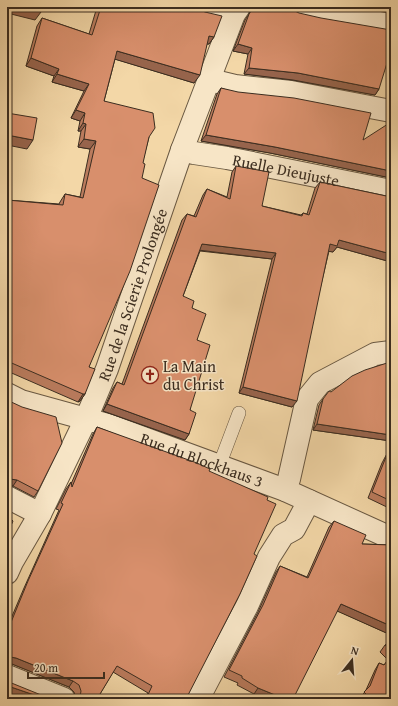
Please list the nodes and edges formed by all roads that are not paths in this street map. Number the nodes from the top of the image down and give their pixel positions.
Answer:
1 (202, 7) edge
2 (298, 7) edge
3 (237, 11) edge
4 (391, 25) edge
5 (210, 80) junction
6 (390, 108) edge
7 (182, 150) junction
8 (391, 191) edge
9 (391, 352) edge
10 (7, 394) edge
11 (239, 413) dead end
12 (86, 419) junction
13 (219, 466) junction
14 (285, 490) junction
15 (7, 497) edge
16 (309, 501) junction
17 (40, 514) junction
18 (391, 538) edge
19 (7, 573) edge
20 (7, 676) edge
21 (64, 699) edge
22 (198, 699) edge

1 - 3 street
2 - 4 street
3 - 5 street, Rue de la Scierie Prolongée
5 - 6 street
5 - 7 street, Rue de la Scierie Prolongée
7 - 8 street, Ruelle Dieujuste
7 - 12 street, Rue de la Scierie Prolongée
9 - 14 street
10 - 12 street, Rue du Blockhaus 3
11 - 13 lane
12 - 13 street, Rue du Blockhaus 3
12 - 17 street, Rue de la Scierie Prolongée
13 - 14 street, Rue du Blockhaus 3
14 - 16 street, Rue du Blockhaus 3
15 - 17 street
16 - 18 street, Rue du Blockhaus 3
16 - 22 street
17 - 19 street, Rue de la Scierie Prolongée
20 - 21 street

